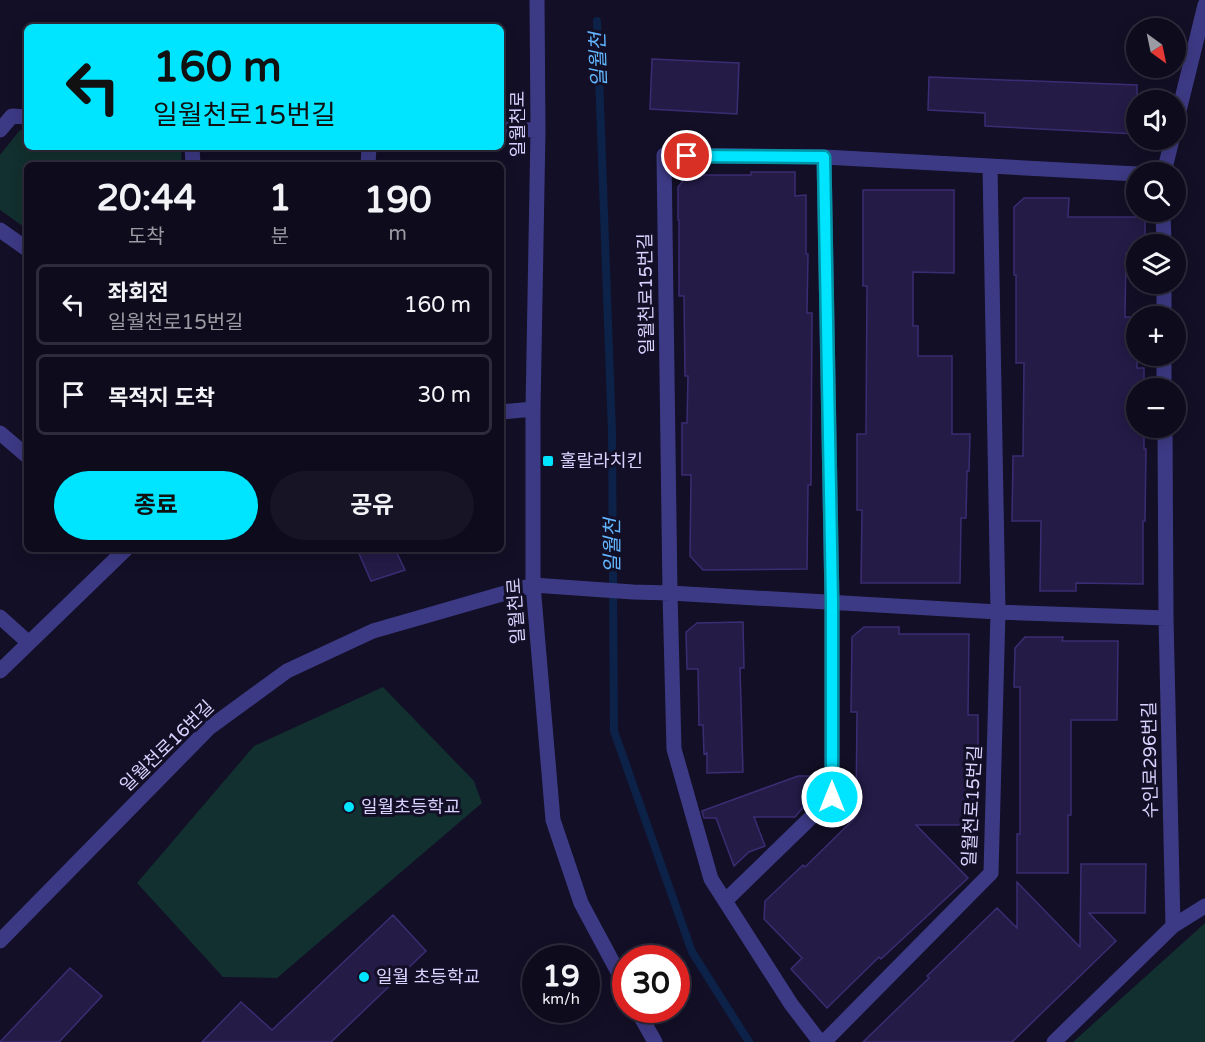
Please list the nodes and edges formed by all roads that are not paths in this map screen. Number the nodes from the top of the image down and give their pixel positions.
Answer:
1 (537, 0) edge
2 (1205, 5) edge
3 (1184, 90) edge
4 (24, 117) edge
5 (504, 129) edge
6 (0, 130) edge
7 (538, 130) junction
8 (824, 157) junction
9 (990, 166) junction
10 (1126, 173) edge
11 (0, 230) edge
12 (24, 247) edge
13 (533, 409) junction
14 (504, 412) edge
15 (0, 433) edge
16 (1165, 438) edge
17 (24, 453) edge
18 (123, 552) edge
19 (533, 585) junction
20 (670, 592) junction
21 (832, 602) junction
22 (998, 612) junction
23 (0, 616) edge
24 (1166, 618) junction
25 (29, 643) junction
26 (0, 671) edge
27 (725, 901) junction
28 (1205, 906) edge
29 (1173, 926) junction
30 (0, 941) edge
31 (612, 961) edge
32 (645, 1023) edge
33 (655, 1042) edge
34 (822, 1042) edge
35 (1054, 1042) edge

1 - 7 street, 일월천로
2 - 3 street
4 - 6 street
5 - 7 street
7 - 13 street, 일월천로
8 - 9 street, 일월천로15번길
8 - 20 street, 일월천로15번길
8 - 21 street
9 - 10 street, 일월천로15번길
9 - 22 street, 일월천로15번길
11 - 12 street
13 - 14 street
13 - 19 street, 일월천로
15 - 17 street
16 - 24 street, 수인로296번길
18 - 25 street
19 - 20 street
19 - 30 street, 일월천로16번길
19 - 31 street, 일월천로
20 - 21 street
20 - 27 street, 일월천로15번길
21 - 22 street
21 - 27 street
22 - 24 street
22 - 34 street, 일월천로15번길
23 - 25 street
24 - 29 street, 수인로296번길
25 - 26 street
27 - 34 street, 일월천로15번길
28 - 29 street
29 - 35 street
32 - 33 street

